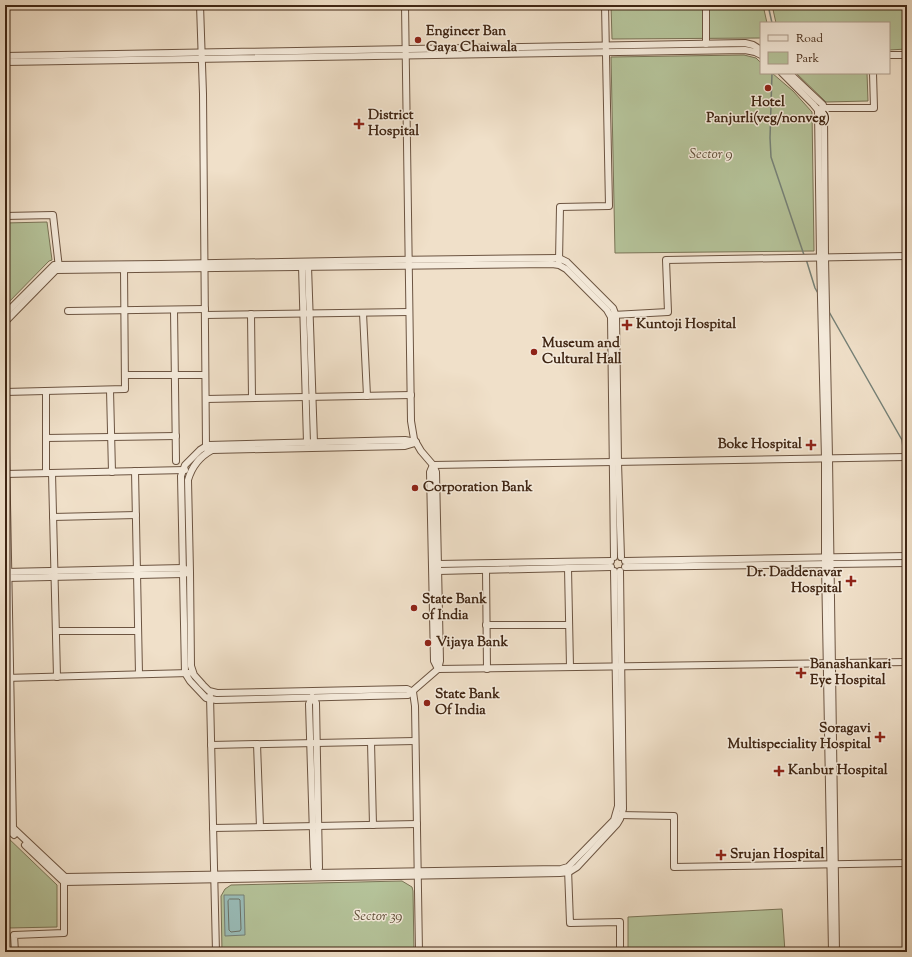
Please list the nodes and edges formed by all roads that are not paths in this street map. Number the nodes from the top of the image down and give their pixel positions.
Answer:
1 (200, 5) edge
2 (405, 5) edge
3 (606, 5) edge
4 (706, 5) edge
5 (706, 44) junction
6 (606, 49) junction
7 (760, 49) edge
8 (405, 52) junction
9 (760, 54) edge
10 (202, 55) junction
11 (890, 55) edge
12 (907, 55) edge
13 (5, 56) edge
14 (5, 62) edge
15 (783, 74) edge
16 (790, 74) edge
17 (873, 74) edge
18 (821, 109) junction
19 (5, 216) edge
20 (907, 256) edge
21 (823, 258) junction
22 (559, 261) junction
23 (408, 262) junction
24 (305, 265) junction
25 (204, 266) junction
26 (59, 267) junction
27 (124, 269) junction
28 (824, 309) junction
29 (124, 310) junction
30 (174, 310) junction
31 (68, 311) dead end
32 (205, 312) junction
33 (409, 312) junction
34 (363, 313) junction
35 (5, 314) edge
36 (251, 314) junction
37 (307, 314) junction
38 (612, 314) junction
39 (5, 322) edge
40 (125, 375) junction
41 (175, 375) junction
42 (205, 375) junction
43 (110, 390) junction
44 (46, 391) junction
45 (5, 394) edge
46 (411, 395) junction
47 (367, 396) junction
48 (309, 397) junction
49 (252, 398) junction
50 (206, 399) junction
51 (176, 436) junction
52 (111, 437) junction
53 (46, 438) junction
54 (416, 442) junction
55 (307, 443) junction
56 (314, 443) junction
57 (207, 449) junction
58 (907, 457) edge
59 (827, 458) junction
60 (176, 462) dead end
61 (616, 462) junction
62 (433, 465) junction
63 (183, 470) junction
64 (191, 470) junction
65 (135, 471) junction
66 (112, 472) junction
67 (49, 473) junction
68 (6, 474) edge
69 (136, 515) junction
70 (53, 517) junction
71 (907, 556) edge
72 (612, 559) junction
73 (828, 561) junction
74 (907, 563) edge
75 (619, 566) junction
76 (436, 568) junction
77 (568, 568) junction
78 (486, 570) junction
79 (183, 571) junction
80 (137, 572) junction
81 (190, 572) junction
82 (55, 574) junction
83 (7, 575) edge
84 (486, 625) junction
85 (569, 625) junction
86 (56, 631) junction
87 (138, 631) junction
88 (907, 662) edge
89 (829, 663) junction
90 (570, 667) junction
91 (618, 667) junction
92 (438, 669) junction
93 (487, 669) junction
94 (185, 673) junction
95 (193, 673) junction
96 (139, 674) junction
97 (57, 677) junction
98 (8, 678) edge
99 (413, 692) junction
100 (210, 695) junction
101 (5, 697) edge
102 (312, 697) junction
103 (415, 740) junction
104 (371, 742) junction
105 (313, 743) junction
106 (257, 744) junction
107 (211, 745) junction
108 (619, 815) junction
109 (417, 824) junction
110 (373, 825) junction
111 (315, 826) junction
112 (260, 827) junction
113 (9, 828) edge
114 (213, 828) junction
115 (907, 863) edge
116 (832, 864) junction
117 (568, 869) junction
118 (317, 873) junction
119 (418, 873) junction
120 (214, 877) junction
121 (64, 880) junction
122 (15, 952) edge
123 (216, 952) edge
124 (419, 952) edge
125 (620, 952) edge
126 (832, 952) edge
127 (836, 952) edge

1 - 10 street
2 - 8 street
3 - 6 street
4 - 5 street
5 - 6 street
5 - 7 street
6 - 8 street
6 - 9 street
6 - 22 street
8 - 10 street
8 - 23 street
10 - 13 street
10 - 14 street
10 - 25 street
11 - 12 street
15 - 18 street
16 - 18 street
17 - 18 street
18 - 21 street
19 - 26 street
20 - 21 street
21 - 28 street
21 - 28 street
21 - 38 street
22 - 23 street
22 - 38 street
23 - 24 street
23 - 33 street
24 - 25 street
24 - 37 street
25 - 26 street
25 - 27 street
25 - 32 street
26 - 27 street
26 - 35 street
26 - 39 street
27 - 29 street
28 - 59 street
29 - 30 street
29 - 31 street
29 - 40 street
30 - 32 street
30 - 41 street
32 - 36 street
32 - 42 street
33 - 34 street
33 - 46 street
34 - 37 street
34 - 47 street
36 - 37 street
36 - 49 street
37 - 48 street
38 - 61 street
40 - 41 street
40 - 43 street
41 - 42 street
41 - 51 street
42 - 50 street
43 - 44 street
43 - 52 street
44 - 45 street
44 - 53 street
45 - 68 street
46 - 47 street
46 - 54 street
47 - 48 street
48 - 49 street
48 - 55 street
48 - 56 street
49 - 50 street
50 - 57 street
51 - 52 street
51 - 60 street
52 - 53 street
52 - 66 street
53 - 67 street
54 - 56 street
54 - 57 street
54 - 62 street
55 - 56 street
55 - 57 street
57 - 63 street
57 - 64 street
58 - 59 street
59 - 61 street
59 - 73 street
61 - 62 street
61 - 72 street
61 - 75 street
62 - 76 street
63 - 64 street
63 - 65 street
63 - 79 street
64 - 81 street
65 - 66 street
65 - 69 street
66 - 67 street
67 - 68 street
67 - 70 street
68 - 83 street
69 - 70 street
69 - 80 street
70 - 82 street
71 - 73 street
72 - 75 street
72 - 75 street
72 - 76 street
73 - 74 street
73 - 75 street
73 - 89 street
75 - 77 street
75 - 91 street
76 - 78 street
76 - 92 street
77 - 78 street
77 - 85 street
78 - 84 street
79 - 80 street
79 - 81 street
79 - 94 street
80 - 82 street
80 - 87 street
81 - 95 street
82 - 83 street
82 - 86 street
83 - 98 street
84 - 85 street
84 - 93 street
85 - 90 street
86 - 87 street
86 - 97 street
87 - 96 street
88 - 89 street
89 - 91 street
89 - 116 street
90 - 91 street
90 - 93 street
91 - 108 street
92 - 93 street
92 - 99 street
94 - 95 street
94 - 96 street
94 - 100 street
95 - 100 street
96 - 97 street
97 - 98 street
98 - 113 street
99 - 100 street
99 - 102 street
99 - 103 street
100 - 102 street
100 - 107 street
101 - 113 street
102 - 105 street
103 - 104 street
103 - 109 street
104 - 105 street
104 - 110 street
105 - 106 street
105 - 111 street
106 - 107 street
106 - 112 street
107 - 114 street
108 - 116 street
108 - 117 street
109 - 110 street
109 - 119 street
110 - 111 street
111 - 112 street
111 - 118 street
112 - 114 street
113 - 121 street
114 - 120 street
115 - 116 street
116 - 126 street
116 - 127 street
117 - 119 street
117 - 125 street
118 - 119 street
118 - 120 street
119 - 120 street
119 - 124 street
120 - 121 street
120 - 123 street
121 - 122 street

